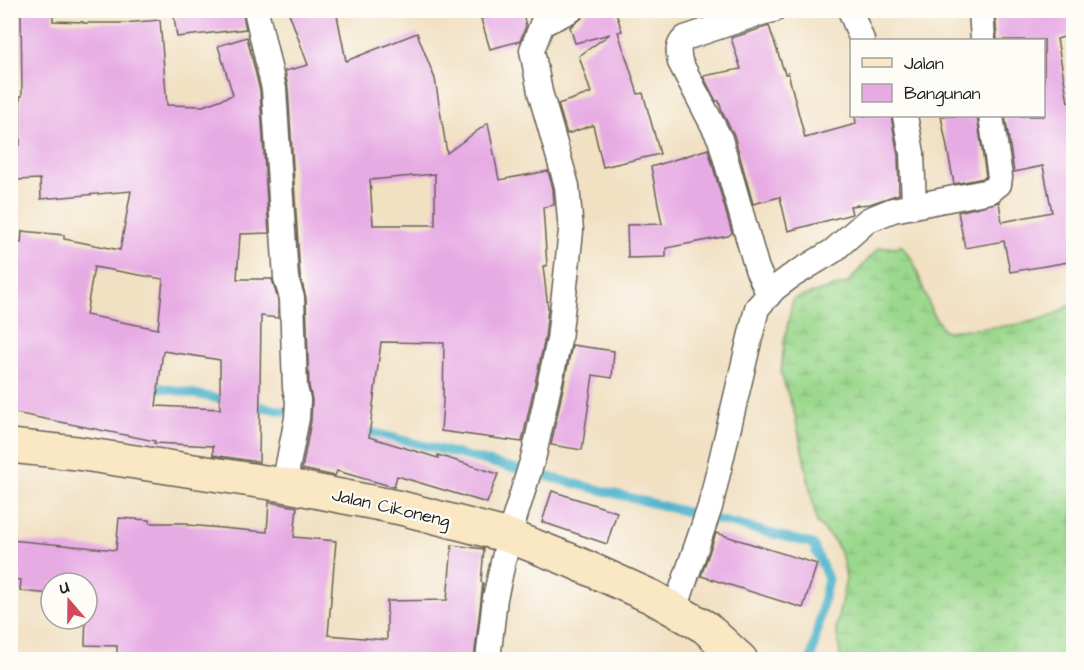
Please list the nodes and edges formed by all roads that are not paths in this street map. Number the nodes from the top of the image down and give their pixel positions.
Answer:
1 (256, 10) edge
2 (571, 10) edge
3 (773, 10) edge
4 (849, 10) edge
5 (981, 10) edge
6 (862, 39) edge
7 (983, 39) edge
8 (905, 117) edge
9 (991, 117) edge
10 (914, 206) junction
11 (769, 295) junction
12 (10, 446) edge
13 (284, 484) junction
14 (509, 536) junction
15 (675, 609) junction
16 (488, 660) edge
17 (741, 660) edge

1 - 13 street
2 - 14 street
3 - 11 street
4 - 6 street
5 - 7 street
8 - 10 street
9 - 10 street
10 - 11 street
11 - 15 street
12 - 13 street, Jalan Cikoneng
13 - 14 street, Jalan Cikoneng
14 - 15 street, Jalan Cikoneng
14 - 16 street
15 - 17 street, Jalan Cikoneng

